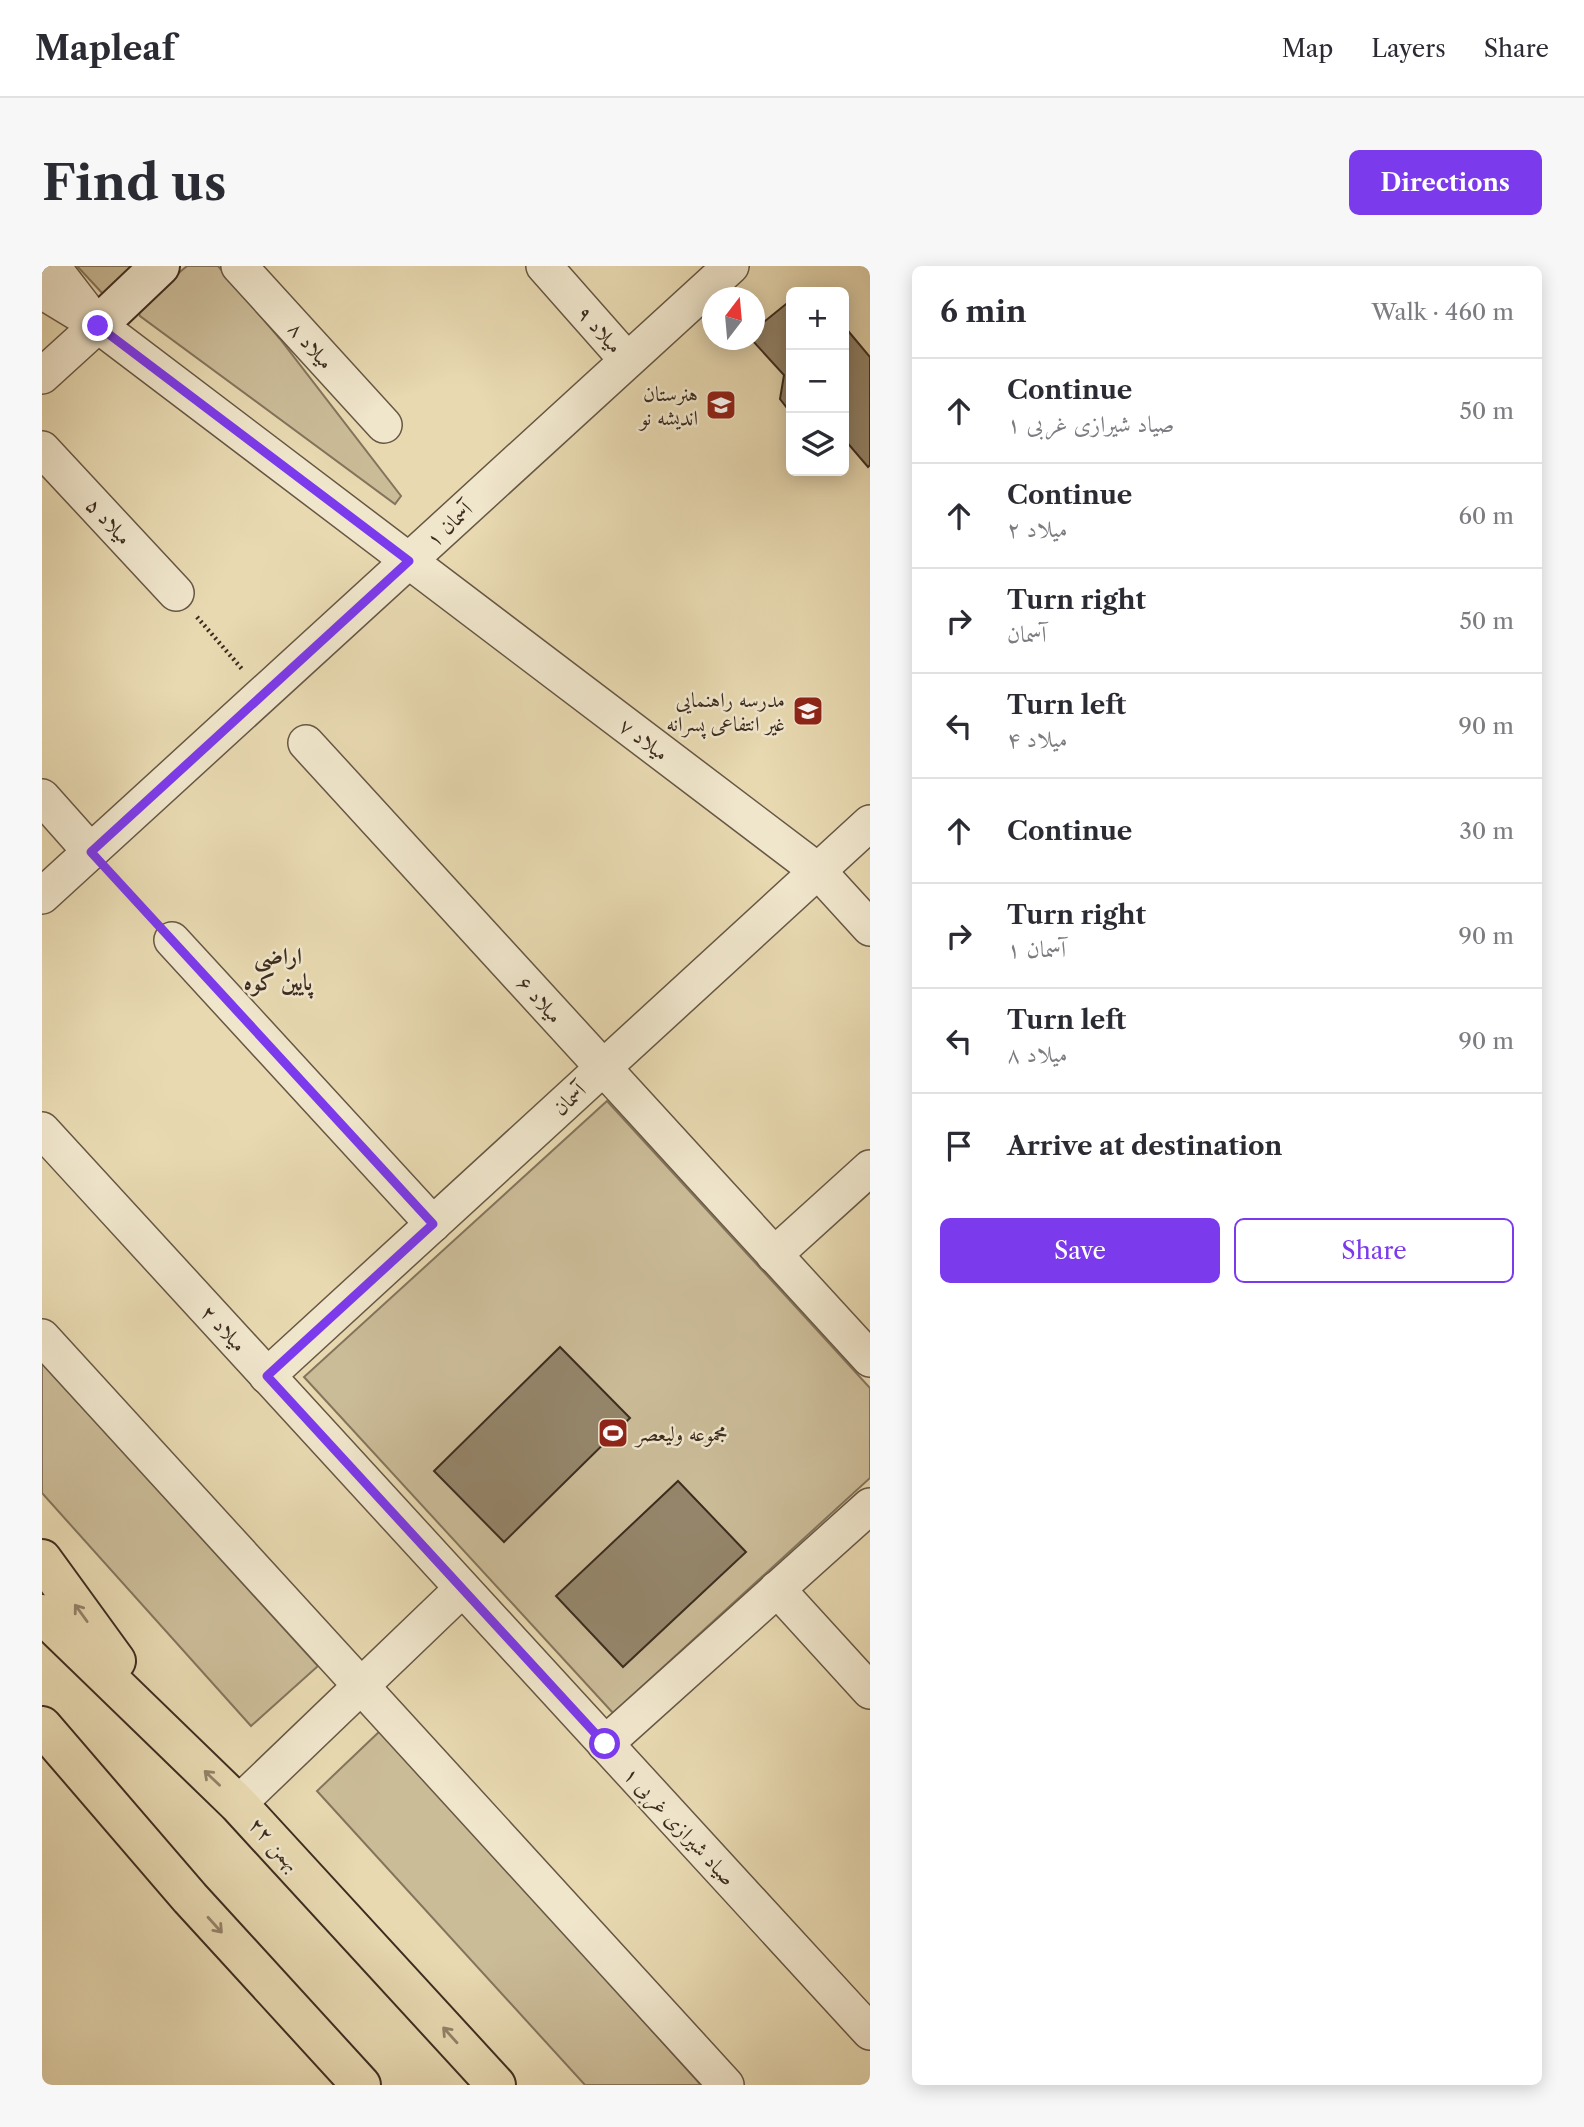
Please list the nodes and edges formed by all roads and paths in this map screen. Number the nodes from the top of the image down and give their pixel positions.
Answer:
1 (52, 266) edge
2 (160, 266) edge
3 (239, 266) edge
4 (544, 266) edge
5 (731, 266) edge
6 (42, 291) edge
7 (98, 326) junction
8 (627, 360) junction
9 (42, 376) edge
10 (383, 425) dead end
11 (42, 449) edge
12 (409, 561) junction
13 (176, 593) dead end
14 (306, 743) dead end
15 (42, 797) edge
16 (870, 823) edge
17 (91, 852) junction
18 (818, 871) junction
19 (42, 896) edge
20 (870, 928) edge
21 (172, 940) joint
22 (603, 1068) junction
23 (42, 1130) edge
24 (870, 1168) edge
25 (433, 1224) junction
26 (774, 1255) junction
27 (42, 1337) edge
28 (870, 1359) edge
29 (267, 1376) junction
30 (870, 1506) edge
31 (42, 1559) edge
32 (462, 1589) junction
33 (777, 1589) junction
34 (44, 1616) edge
35 (362, 1686) junction
36 (870, 1690) edge
37 (42, 1726) edge
38 (605, 1744) junction
39 (180, 1747) junction
40 (42, 1761) edge
41 (238, 1804) junction
42 (190, 1898) junction
43 (870, 2032) edge
44 (362, 2085) edge
45 (496, 2085) edge
46 (726, 2085) edge

1 - 7 street
2 - 7 street
3 - 10 street, میلاد ۸
4 - 8 street, میلاد ۹
5 - 8 street, آسمان ۱
6 - 7 street
7 - 9 street
7 - 12 street
8 - 12 street, آسمان ۱
11 - 13 street, میلاد ۵
12 - 17 street, آسمان ۱
12 - 18 street, میلاد ۷
14 - 22 street, میلاد ۶
15 - 17 street
16 - 18 street, آسمان
17 - 19 street, آسمان ۱
17 - 21 path
18 - 20 street, میلاد ۷
18 - 22 street, آسمان
21 - 25 street
22 - 25 street, آسمان
22 - 26 street, میلاد ۶
23 - 29 street, میلاد ۲
24 - 26 street
25 - 29 street, آسمان
26 - 28 street, میلاد ۶
27 - 35 street
29 - 32 street, میلاد ۲
30 - 33 street
39 -> 31 highway
32 - 35 street
32 - 38 street, صیاد شیرازی غربی ۱
33 - 36 street
33 - 38 street
34 - 39 highway, ۲۲ بهمن
35 - 41 street
35 - 46 street
37 - 42 highway
38 - 43 street, صیاد شیرازی غربی ۱
41 -> 39 highway, ۲۲ بهمن
40 - 42 highway
45 -> 41 highway, ۲۲ بهمن
42 -> 44 highway

